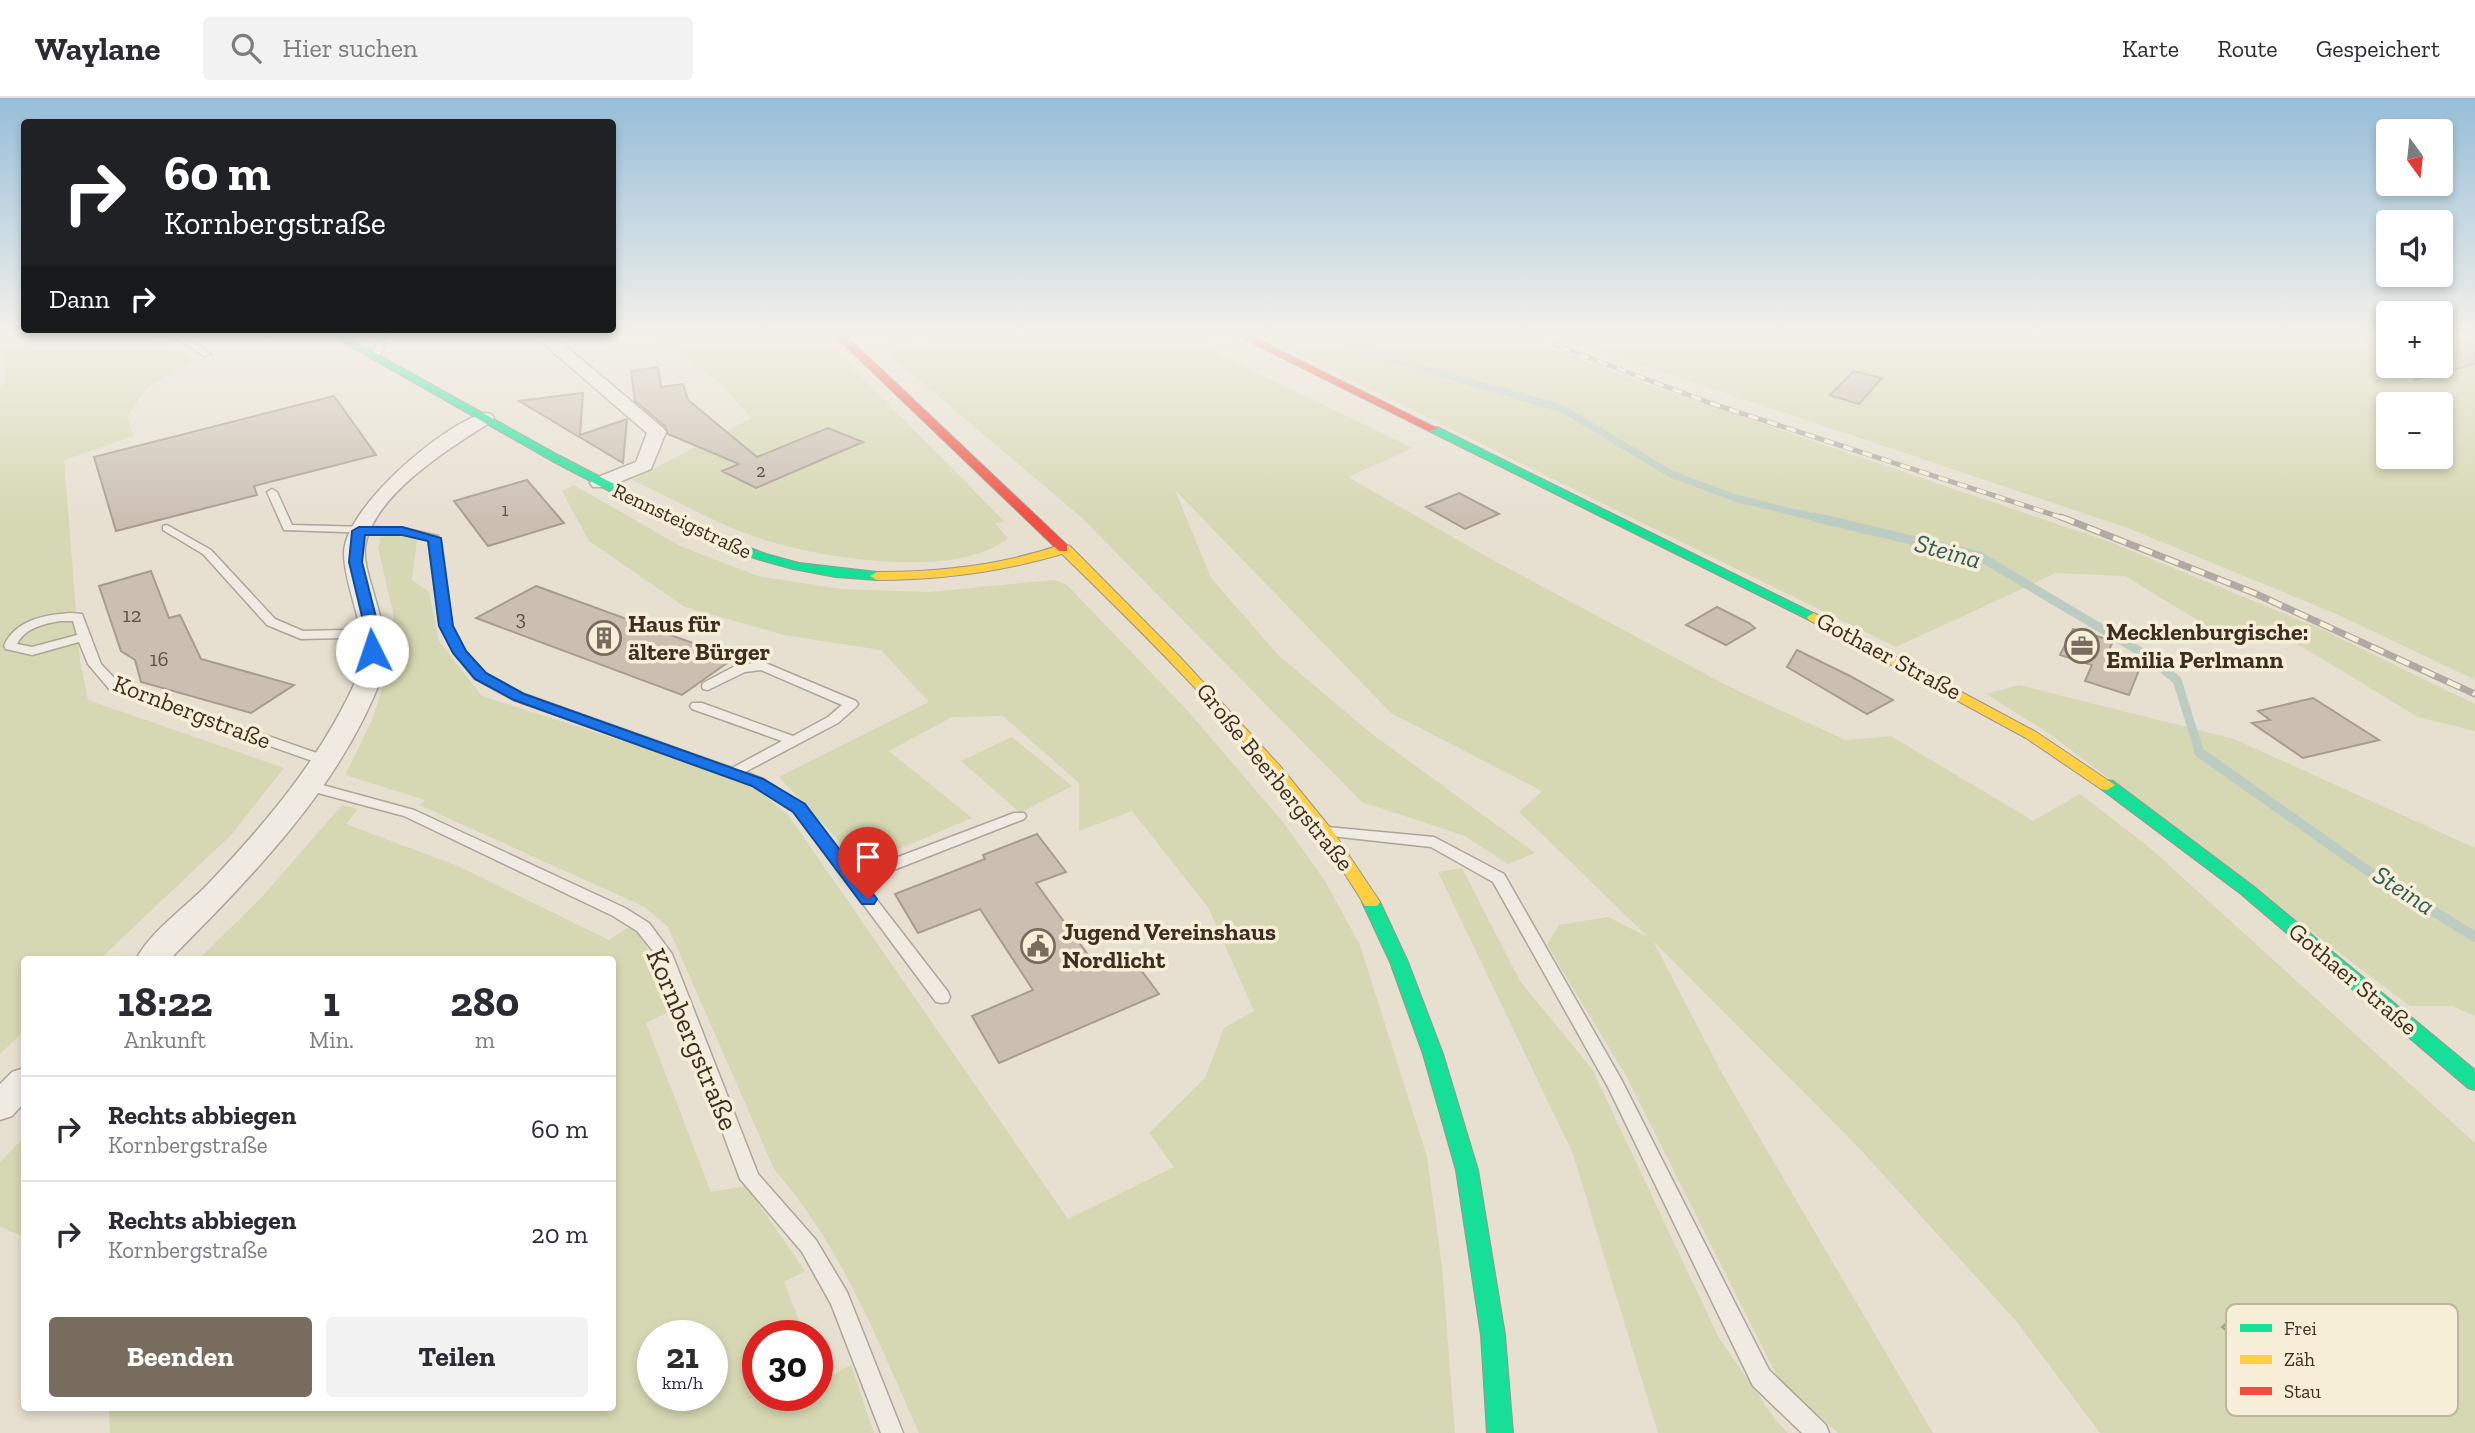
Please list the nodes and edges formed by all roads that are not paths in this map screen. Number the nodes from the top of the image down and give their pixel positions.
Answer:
1 (444, 395) edge
2 (614, 395) edge
3 (900, 395) edge
4 (1364, 395) edge
5 (485, 418) junction
6 (600, 483) junction
7 (272, 492) dead end
8 (167, 528) dead end
9 (359, 531) junction
10 (1066, 549) junction
11 (372, 629) junction
12 (83, 637) junction
13 (708, 686) dead end
14 (697, 706) dead end
15 (794, 741) junction
16 (326, 761) junction
17 (733, 773) junction
18 (308, 786) junction
19 (1019, 816) dead end
20 (1326, 832) junction
21 (853, 880) junction
22 (154, 956) edge
23 (942, 997) dead end
24 (2475, 1082) edge
25 (21, 1085) edge
26 (0, 1106) edge
27 (892, 1433) edge
28 (1500, 1433) edge
29 (1818, 1433) edge

1 - 5 street, Rennsteigstraße
2 - 6 street
3 - 10 street, Große Beerbergstraße
4 - 24 street, Gothaer Straße
5 - 6 street, Rennsteigstraße
5 - 9 street
6 - 10 street, Rennsteigstraße
7 - 9 lane
8 - 11 lane
9 - 11 street
9 - 17 lane
10 - 20 street, Große Beerbergstraße
11 - 16 street
12 - 12 lane, Kornbergstraße
12 - 16 lane, Kornbergstraße
13 - 15 lane
14 - 15 lane
15 - 17 lane
16 - 18 street
17 - 21 lane
18 - 22 street
18 - 27 lane, Kornbergstraße
19 - 21 lane
20 - 28 street, Große Beerbergstraße
20 - 29 lane
21 - 23 lane
25 - 26 street

